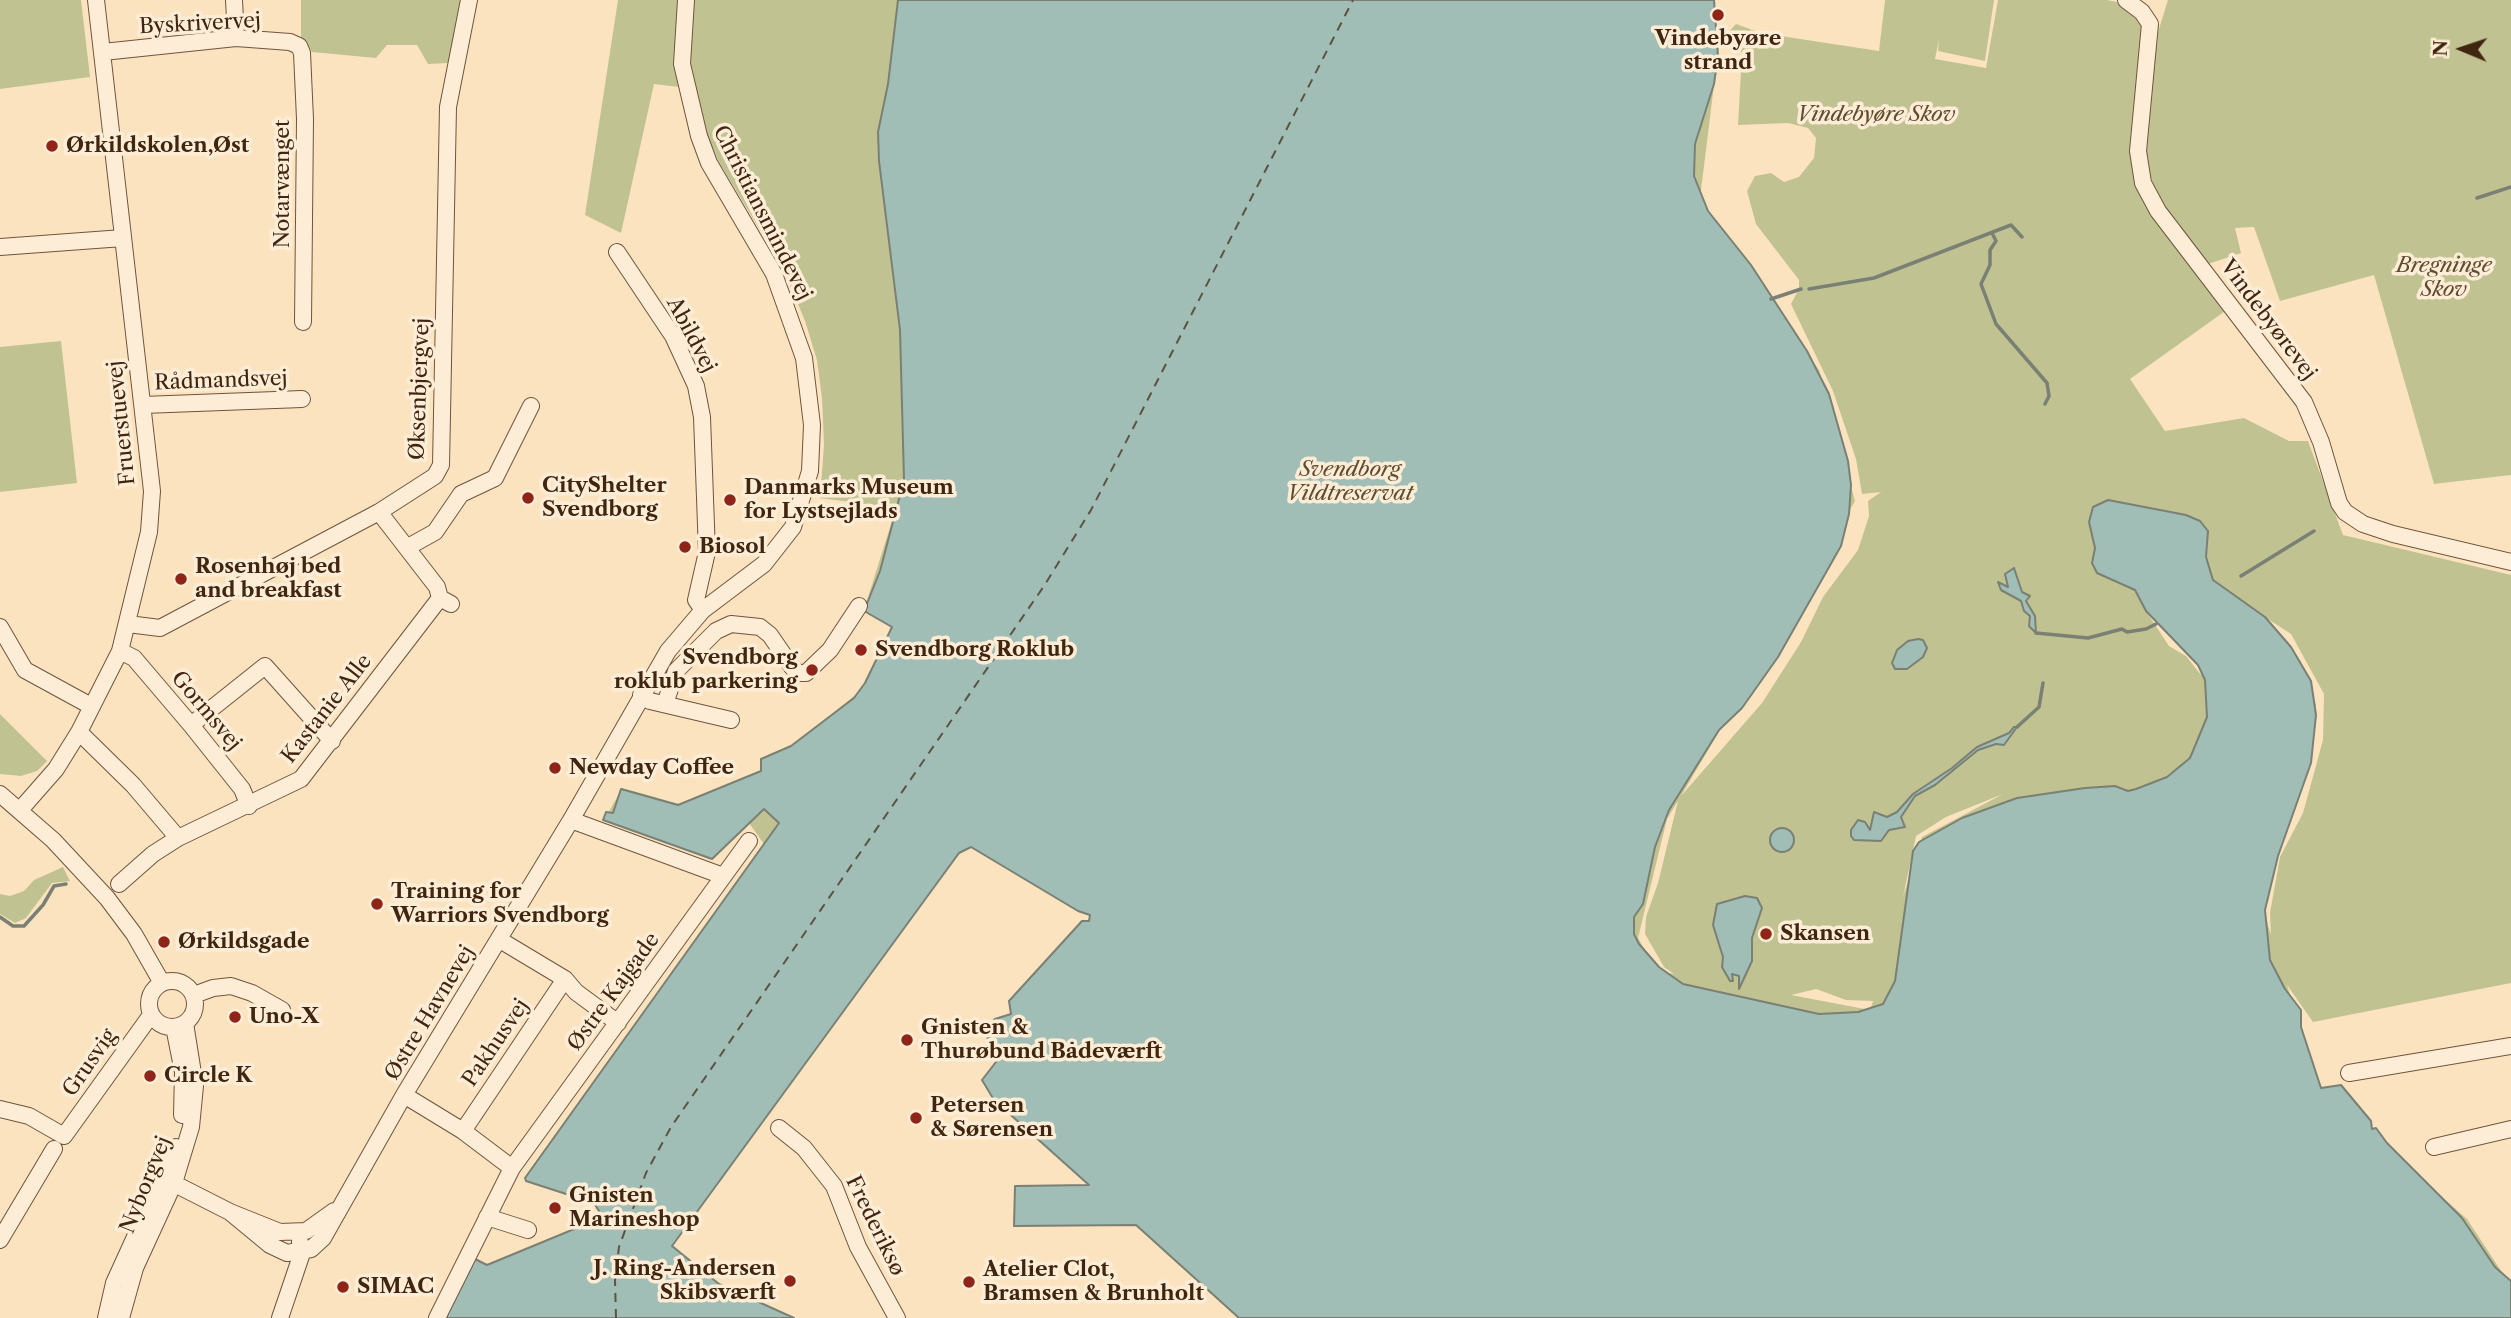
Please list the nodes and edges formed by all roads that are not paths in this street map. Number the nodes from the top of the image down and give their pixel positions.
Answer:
1 (96, 0) edge
2 (234, 0) edge
3 (469, 0) edge
4 (686, 0) edge
5 (2126, 0) edge
6 (236, 38) junction
7 (299, 46) joint
8 (103, 52) junction
9 (123, 238) junction
10 (0, 247) edge
11 (617, 252) dead end
12 (303, 322) dead end
13 (302, 399) dead end
14 (143, 405) junction
15 (531, 407) dead end
16 (379, 512) junction
17 (408, 547) junction
18 (2511, 562) edge
19 (859, 606) dead end
20 (703, 610) junction
21 (128, 624) junction
22 (0, 627) edge
23 (120, 651) junction
24 (641, 695) junction
25 (665, 704) junction
26 (91, 706) junction
27 (731, 720) dead end
28 (191, 725) junction
29 (79, 732) junction
30 (332, 741) junction
31 (0, 794) edge
32 (250, 806) junction
33 (20, 810) junction
34 (571, 820) junction
35 (178, 838) junction
36 (749, 841) dead end
37 (723, 876) junction
38 (119, 884) dead end
39 (500, 940) junction
40 (565, 979) junction
41 (162, 983) junction
42 (194, 995) junction
43 (282, 1010) dead end
44 (151, 1015) junction
45 (618, 1023) junction
46 (180, 1025) junction
47 (2511, 1046) edge
48 (2349, 1073) dead end
49 (404, 1095) junction
50 (0, 1109) edge
51 (779, 1128) dead end
52 (2511, 1129) edge
53 (463, 1130) junction
54 (59, 1142) junction
55 (2434, 1147) dead end
56 (512, 1168) junction
57 (168, 1180) junction
58 (343, 1211) junction
59 (230, 1212) junction
60 (487, 1217) junction
61 (528, 1230) dead end
62 (297, 1233) junction
63 (0, 1240) edge
64 (302, 1253) junction
65 (106, 1318) edge
66 (121, 1318) edge
67 (281, 1318) edge
68 (437, 1318) edge
69 (897, 1318) edge

1 - 8 street, Fruerstuevej
2 - 6 street
3 - 16 street, Øksenbjergvej
4 - 20 street, Christiansmindevej
5 - 18 street, Vindebyørevej
6 - 7 street, Byskrivervej
6 - 8 street, Byskrivervej
7 - 12 street, Notarvænget
8 - 9 street, Fruerstuevej
9 - 10 street
9 - 14 street, Fruerstuevej
11 - 20 street, Abildvej
13 - 14 street, Rådmandsvej
14 - 21 street, Fruerstuevej
15 - 17 street
16 - 17 street
16 - 21 street, Øksenbjergvej
17 - 30 street, Kastanie Alle
19 - 25 street
20 - 24 street, Østre Havnevej
21 - 23 street, Fruerstuevej
22 - 26 street
23 - 26 street, Fruerstuevej
23 - 28 street, Gormsvej
24 - 25 street
24 - 34 street, Østre Havnevej
25 - 27 street
26 - 29 street, Fruerstuevej
28 - 30 street
28 - 32 street, Gormsvej
29 - 33 street, Fruerstuevej
29 - 35 street
30 - 32 street, Kastanie Alle
31 - 33 street
32 - 35 street, Kastanie Alle
33 - 41 street
34 - 37 street
34 - 39 street, Østre Havnevej
35 - 38 street, Kastanie Alle
36 - 37 street, Østre Kajgade
37 - 45 street, Østre Kajgade
39 - 40 street
39 - 49 street, Østre Havnevej
40 - 45 street
40 - 53 street, Pakhusvej
41 - 42 street
41 - 44 street
42 - 43 street
42 - 46 street
44 - 46 street
44 - 54 street, Grusvig
45 - 56 street, Østre Kajgade
46 - 57 street, Nyborgvej
47 - 48 street
49 - 53 street
49 - 58 street, Østre Havnevej
50 - 54 street
51 - 69 street, Frederiksø
52 - 55 street
53 - 56 street
54 - 63 street
56 - 60 street, Østre Kajgade
57 - 59 street
57 - 65 street, Nyborgvej
57 - 66 street, Nyborgvej
58 - 62 street, Østre Havnevej
58 - 64 street, Østre Havnevej
59 - 62 street
59 - 64 street
60 - 61 street
60 - 68 street, Østre Kajgade
62 - 64 street
64 - 67 street

